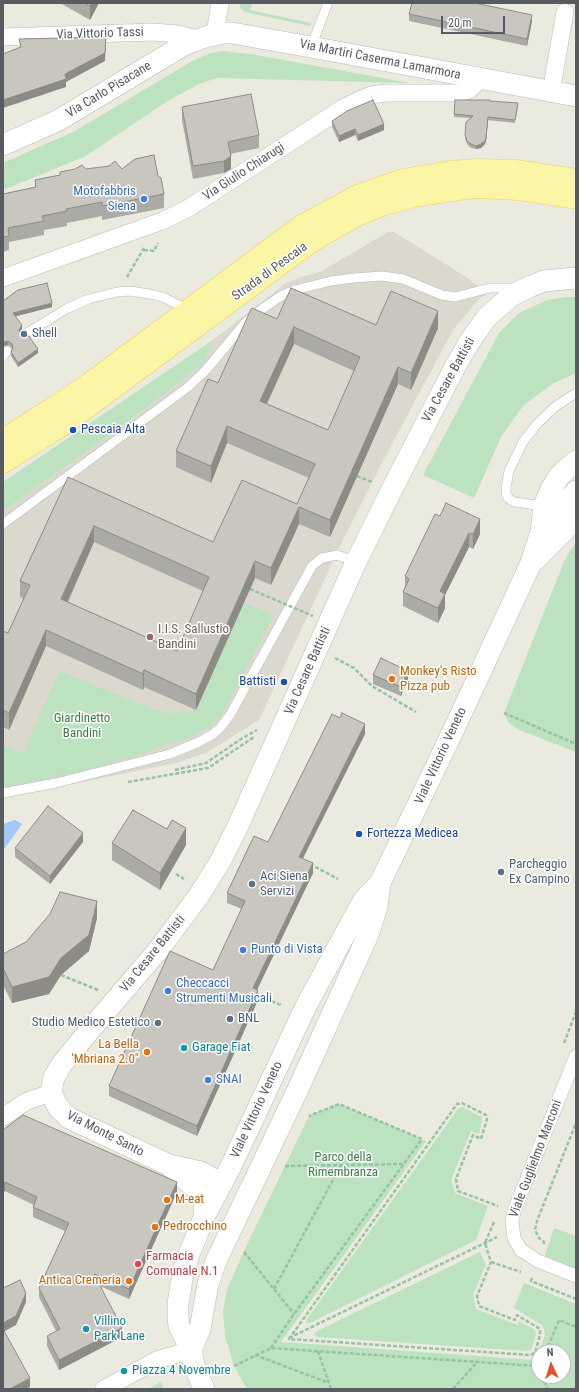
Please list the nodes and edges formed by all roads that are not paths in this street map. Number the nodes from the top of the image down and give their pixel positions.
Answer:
1 (220, 3) edge
2 (328, 3) edge
3 (565, 12) dead end
4 (3, 36) edge
5 (205, 37) junction
6 (311, 47) junction
7 (481, 79) junction
8 (551, 92) junction
9 (576, 96) edge
10 (3, 145) edge
11 (576, 180) edge
12 (576, 198) edge
13 (3, 278) edge
14 (576, 278) edge
15 (524, 289) junction
16 (190, 310) junction
17 (25, 334) edge
18 (576, 393) edge
19 (3, 440) edge
20 (576, 461) edge
21 (3, 462) edge
22 (576, 491) edge
23 (544, 506) junction
24 (576, 519) edge
25 (3, 524) edge
26 (541, 532) junction
27 (356, 562) junction
28 (531, 563) junction
29 (3, 793) edge
30 (380, 883) junction
31 (576, 1056) edge
32 (51, 1093) junction
33 (3, 1117) edge
34 (168, 1165) junction
35 (222, 1184) junction
36 (205, 1215) junction
37 (576, 1276) edge
38 (191, 1350) junction
39 (104, 1389) edge
40 (204, 1389) edge

1 - 5 street
2 - 6 lane
3 - 8 street
4 - 5 street, Via Vittorio Tassi
5 - 6 street, Via Martiri Caserma Lamarmora
5 - 10 street, Via Carlo Pisacane
6 - 7 street, Via Martiri Caserma Lamarmora
7 - 8 street, Via Martiri Caserma Lamarmora
7 - 13 street, Via Giulio Chiarugi
8 - 9 street, Via Martiri Caserma Lamarmora
11 - 16 main road, Strada di Pescaia
12 - 21 main road, Strada di Pescaia
14 - 15 street, Via Cesare Battisti
15 - 25 lane
15 - 27 street, Via Cesare Battisti
16 - 17 lane
16 - 19 main road, Strada di Pescaia
18 - 23 lane
20 - 23 street, Viale Vittorio Veneto
22 - 26 street, Viale Vittorio Veneto
23 - 26 street, Viale Vittorio Veneto
24 - 28 street, Viale Vittorio Veneto
26 - 28 street, Viale Vittorio Veneto
27 - 29 lane
27 - 32 street, Via Cesare Battisti
28 - 30 street, Viale Vittorio Veneto
30 - 35 street, Viale Vittorio Veneto
30 - 38 street, Viale Vittorio Veneto
31 - 37 street, Viale Guglielmo Marconi
32 - 33 street
32 - 34 street, Via Monte Santo
34 - 35 street, Via Monte Santo
34 - 36 street, Via Monte Santo
35 - 36 street, Viale Vittorio Veneto
35 - 38 street
36 - 38 street, Viale Vittorio Veneto
38 - 39 street
38 - 40 street, Viale Vittorio Veneto

